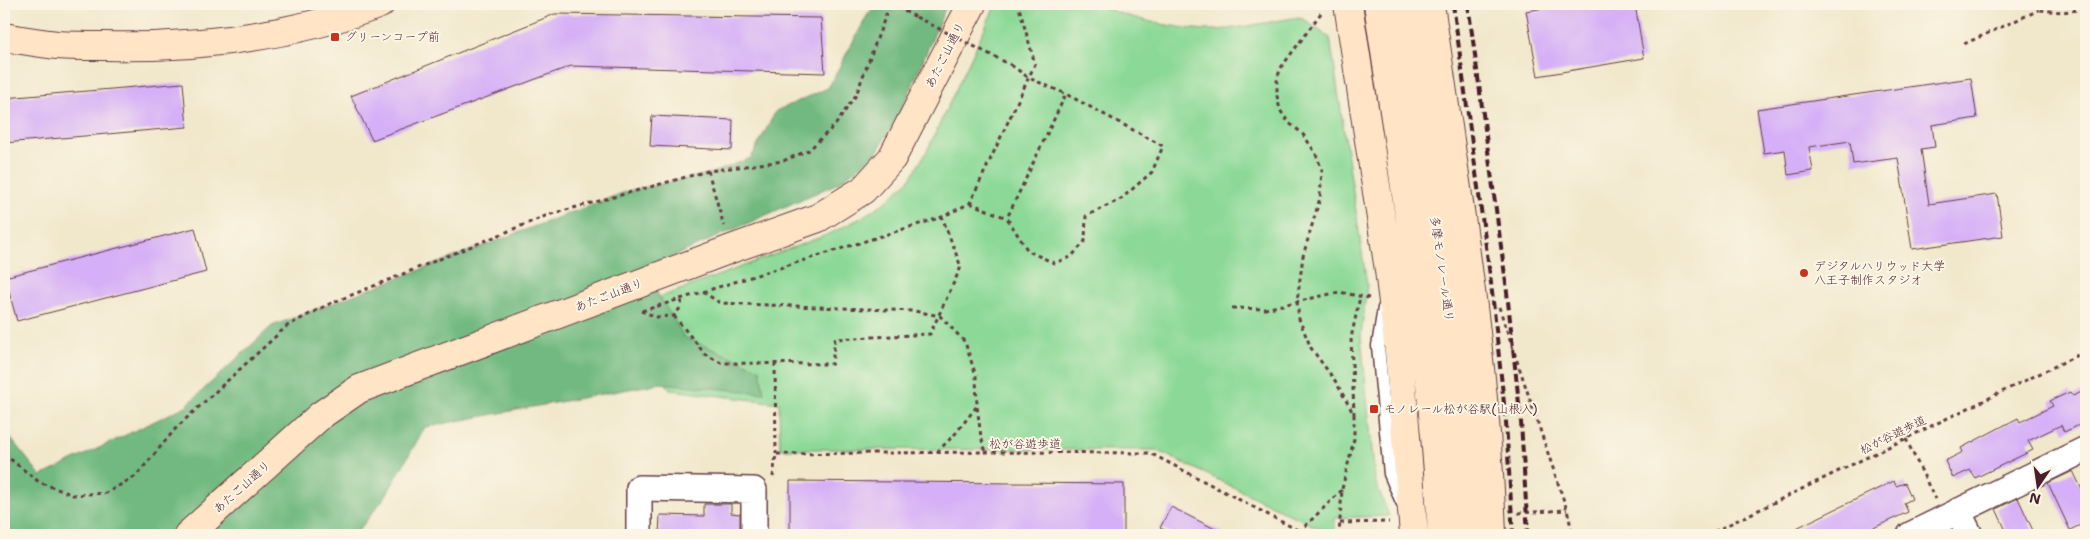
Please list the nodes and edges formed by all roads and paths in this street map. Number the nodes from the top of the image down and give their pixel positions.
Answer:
1 (380, 4) edge
2 (890, 4) edge
3 (972, 4) edge
4 (1018, 4) edge
5 (1348, 4) edge
6 (1378, 4) edge
7 (1403, 4) edge
8 (1430, 4) edge
9 (2036, 4) edge
10 (2086, 9) edge
11 (2039, 10) junction
12 (1321, 13) dead end
13 (4, 37) edge
14 (1964, 44) dead end
15 (1029, 78) junction
16 (1066, 94) junction
17 (708, 171) junction
18 (970, 203) junction
19 (942, 217) junction
20 (1007, 218) junction
21 (731, 249) junction
22 (702, 292) junction
23 (1360, 297) junction
24 (682, 298) junction
25 (1369, 298) dead end
26 (1297, 302) junction
27 (1497, 302) dead end
28 (1232, 308) dead end
29 (632, 309) dead end
30 (641, 311) junction
31 (674, 316) junction
32 (940, 316) junction
33 (2086, 351) edge
34 (775, 363) junction
35 (977, 406) junction
36 (1354, 415) junction
37 (1906, 439) junction
38 (2086, 448) edge
39 (937, 452) junction
40 (986, 452) junction
41 (4, 454) edge
42 (776, 454) junction
43 (1342, 489) junction
44 (754, 490) junction
45 (1567, 510) junction
46 (1518, 513) dead end
47 (1951, 515) junction
48 (1340, 523) junction
49 (1408, 529) edge
50 (1299, 532) junction
51 (188, 535) edge
52 (639, 535) edge
53 (754, 535) edge
54 (1306, 535) edge
55 (1340, 535) edge
56 (1442, 535) edge
57 (1467, 535) edge
58 (1492, 535) edge
59 (1573, 535) edge
60 (1708, 535) edge
61 (1910, 535) edge
62 (1970, 535) edge

1 - 13 main road
2 - 15 path, bridge
2 - 17 path
3 - 21 main road, あたご山通り
4 - 15 path
5 - 49 main road
6 - 56 main road, 多摩モノレール通り
7 - 57 main road, 多摩モノレール通り
8 - 58 main road
9 - 11 path
10 - 11 path
11 - 14 path
12 - 26 path
15 - 16 path
15 - 18 path
16 - 20 path
16 - 20 path
17 - 21 path
17 - 41 path
18 - 19 path
18 - 20 path
19 - 22 path
19 - 32 path
21 - 51 main road, あたご山通り
22 - 24 path
22 - 32 path
23 - 25 path
23 - 26 path
23 - 36 path
24 - 30 path
24 - 31 path
26 - 28 path
26 - 36 path
27 - 45 path
29 - 30 path
30 - 31 path
31 - 34 path
32 - 34 path
32 - 35 path
33 - 37 path, 松が谷遊歩道
34 - 42 path
35 - 39 path
35 - 40 path
36 - 43 path
37 - 47 path
37 - 60 path, 松が谷遊歩道
38 - 47 street
39 - 40 path, 松が谷遊歩道
39 - 42 path, 松が谷遊歩道
40 - 50 path, 松が谷遊歩道
42 - 44 path
43 - 48 path
43 - 50 path
44 - 52 street
44 - 53 street
45 - 46 path
45 - 59 path
47 - 61 street
47 - 62 street
48 - 49 path
48 - 55 path
50 - 54 path, 松が谷遊歩道

